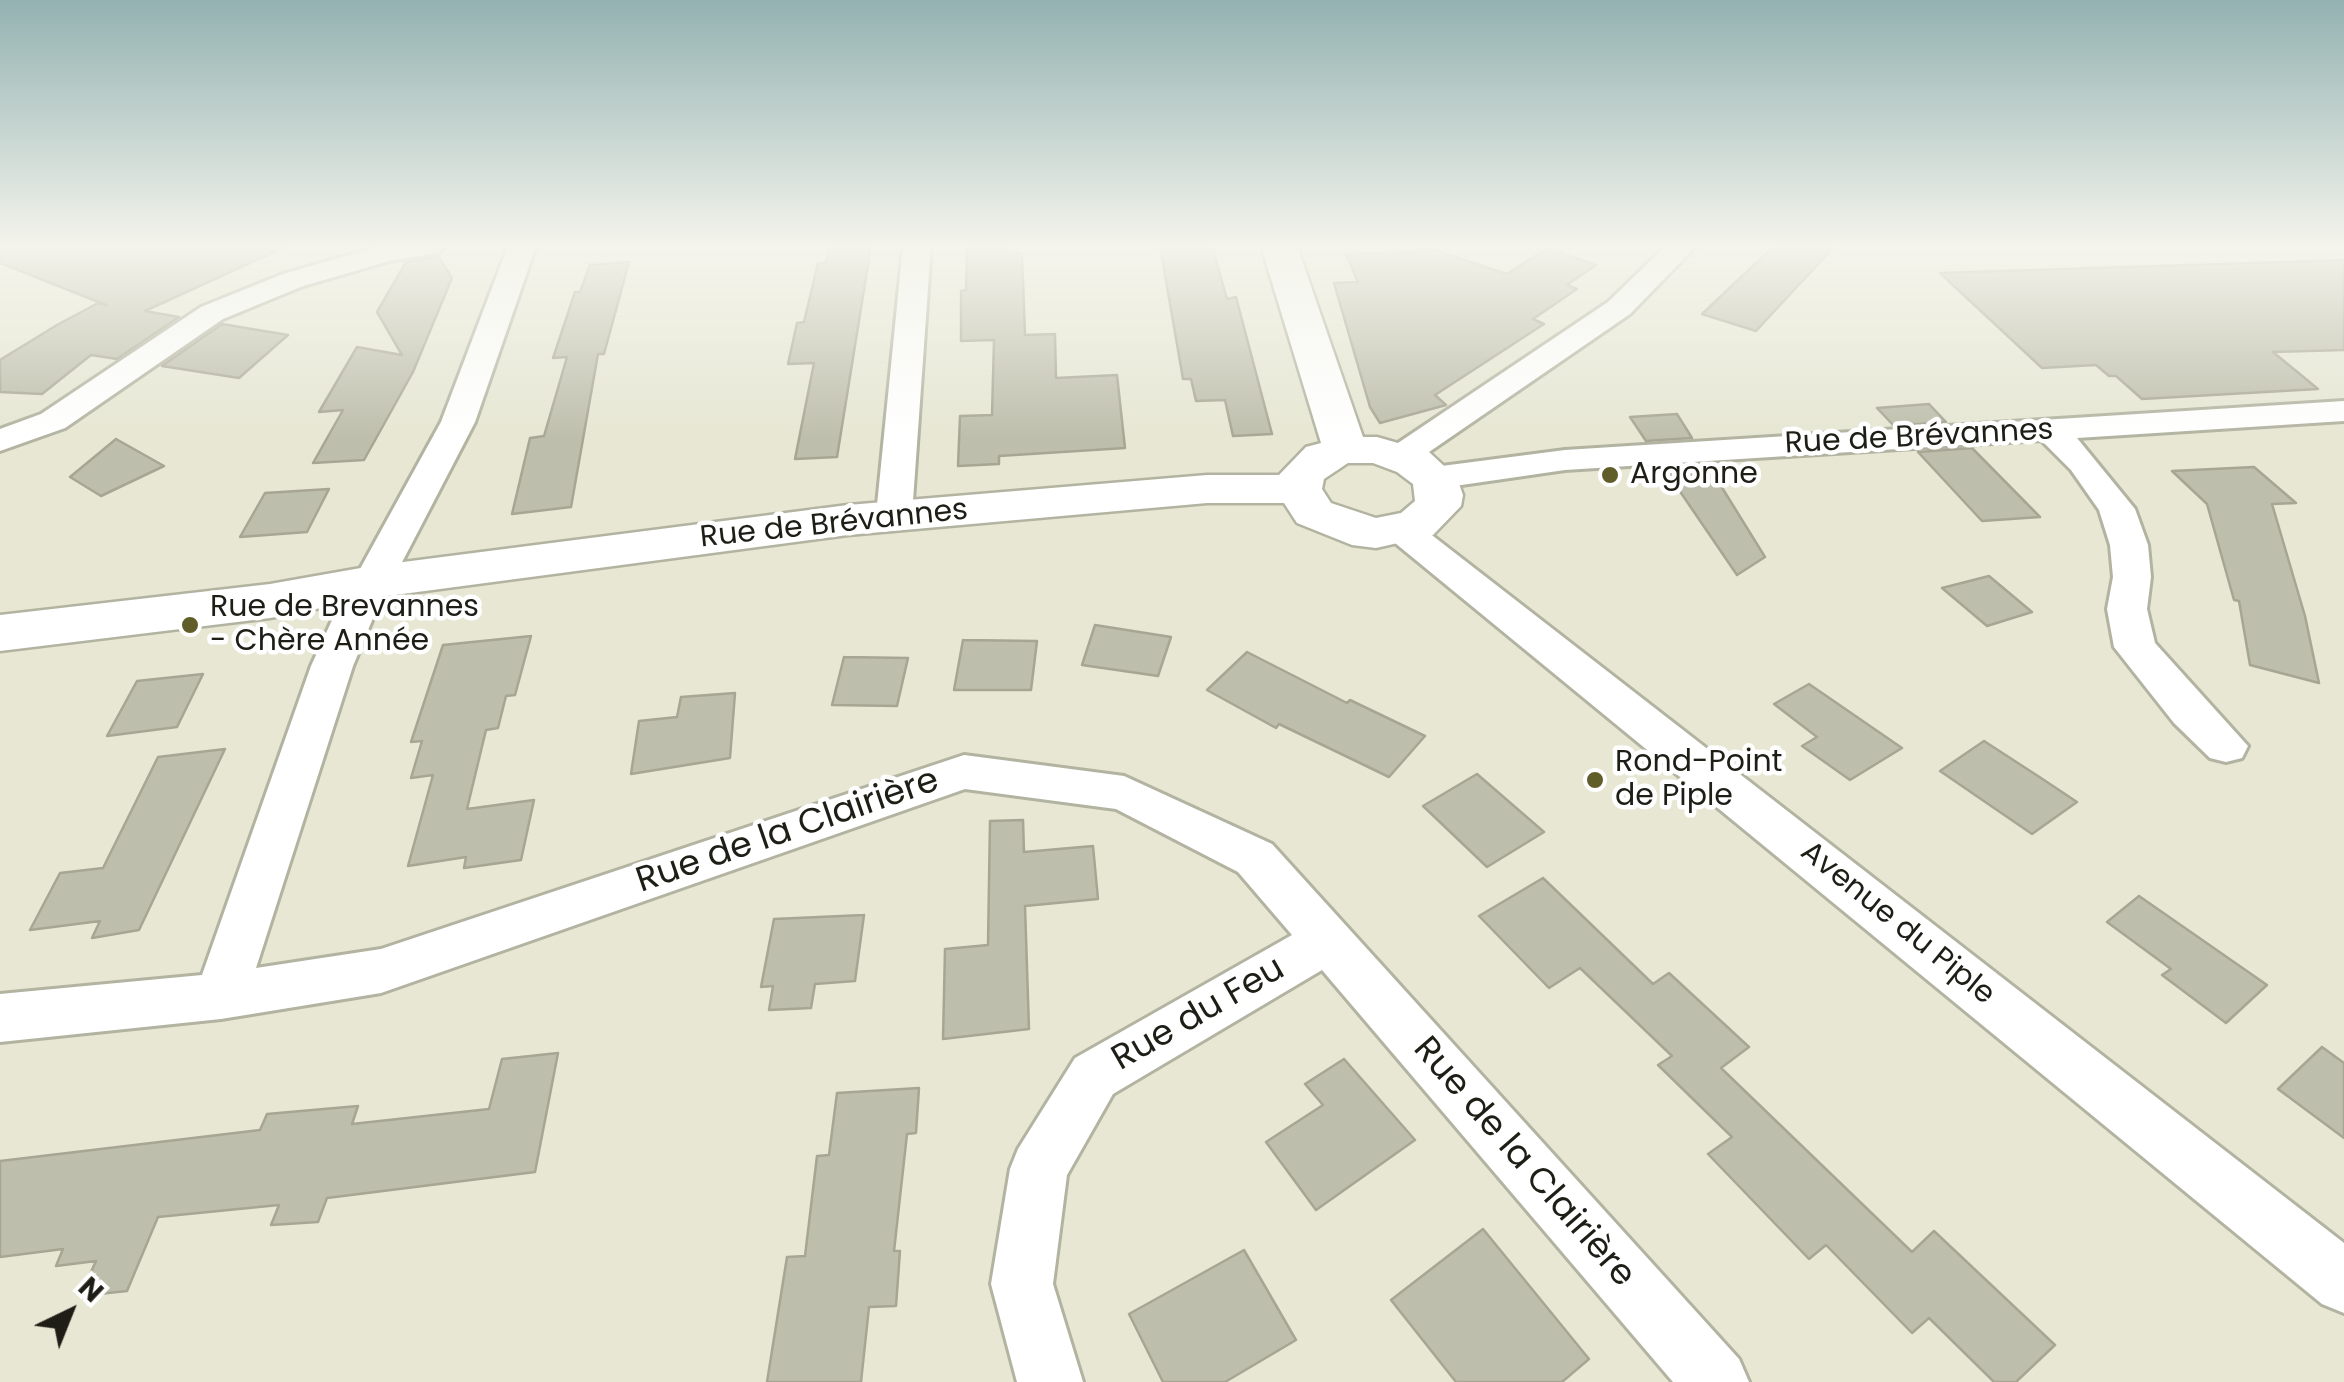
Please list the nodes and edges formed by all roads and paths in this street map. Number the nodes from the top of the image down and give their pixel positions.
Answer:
1 (218, 310) edge
2 (499, 310) edge
3 (912, 310) edge
4 (1300, 310) edge
5 (1616, 310) edge
6 (2344, 411) edge
7 (2050, 430) junction
8 (0, 441) edge
9 (1346, 450) junction
10 (1418, 467) junction
11 (1299, 489) junction
12 (894, 516) junction
13 (1402, 530) junction
14 (372, 582) junction
15 (0, 614) edge
16 (0, 633) edge
17 (2226, 746) dead end
18 (1328, 940) junction
19 (220, 996) junction
20 (0, 1018) edge
21 (2344, 1282) edge
22 (1050, 1382) edge
23 (1716, 1382) edge

1 - 8 street
2 - 14 street
3 - 12 street
4 - 9 street
5 - 10 street
6 - 7 street, Rue de Brévannes
7 - 10 street, Rue de Brévannes
7 - 17 street
9 - 10 street
9 - 11 street
10 - 13 street
11 - 12 street, Rue de Brévannes
11 - 13 street
12 - 14 street, Rue de Brévannes
13 - 21 street, Avenue du Piple
14 - 15 street, Rue de Brévannes
14 - 16 street, Rue de Brévannes
14 - 19 street
18 - 19 street, Rue de la Clairière
18 - 22 street, Rue du Feu
18 - 23 street, Rue de la Clairière
19 - 20 street, Rue de la Clairière

